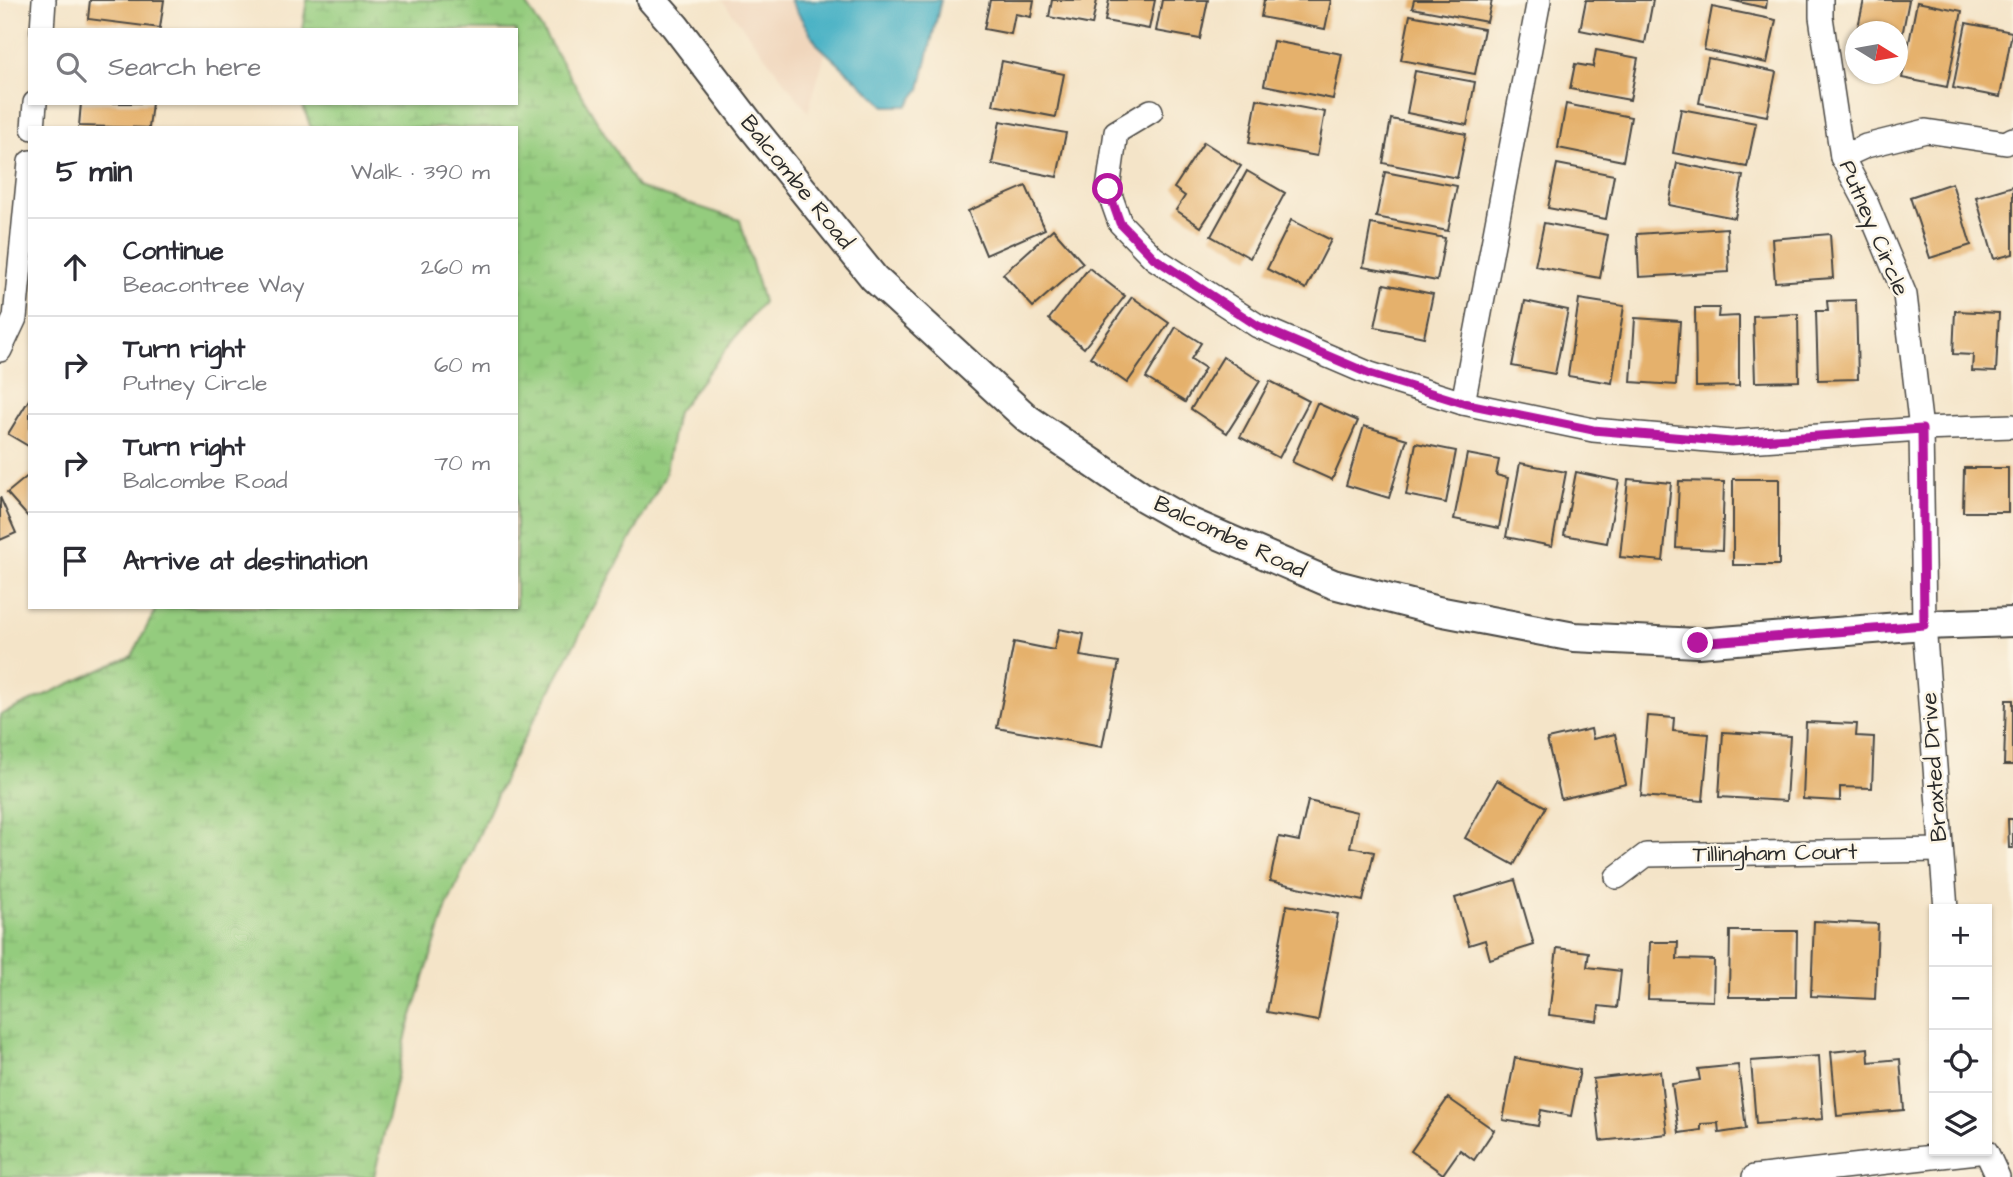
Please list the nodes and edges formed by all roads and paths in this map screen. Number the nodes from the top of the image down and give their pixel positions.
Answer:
1 (44, 0) edge
2 (652, 0) edge
3 (1539, 0) edge
4 (1821, 0) edge
5 (42, 28) edge
6 (35, 105) edge
7 (1151, 111) dead end
8 (33, 126) edge
9 (2013, 139) edge
10 (1842, 157) junction
11 (28, 183) edge
12 (0, 350) edge
13 (1463, 403) junction
14 (2013, 426) edge
15 (1922, 429) junction
16 (2013, 622) edge
17 (1924, 625) junction
18 (1940, 850) junction
19 (1616, 877) dead end
20 (1945, 904) edge
21 (1941, 1156) edge
22 (1988, 1156) edge
23 (1754, 1177) edge
24 (1998, 1177) edge

1 - 5 street
2 - 17 street, Balcombe Road
3 - 13 street
4 - 10 street, Putney Circle
6 - 8 street
7 - 13 street
9 - 10 street
10 - 15 street, Putney Circle
11 - 12 street
13 - 15 street
14 - 15 street
15 - 17 street, Putney Circle
16 - 17 street, Balcombe Road
17 - 18 street, Braxted Drive
18 - 19 street, Tillingham Court
18 - 20 street, Braxted Drive
21 - 23 street
22 - 24 street

